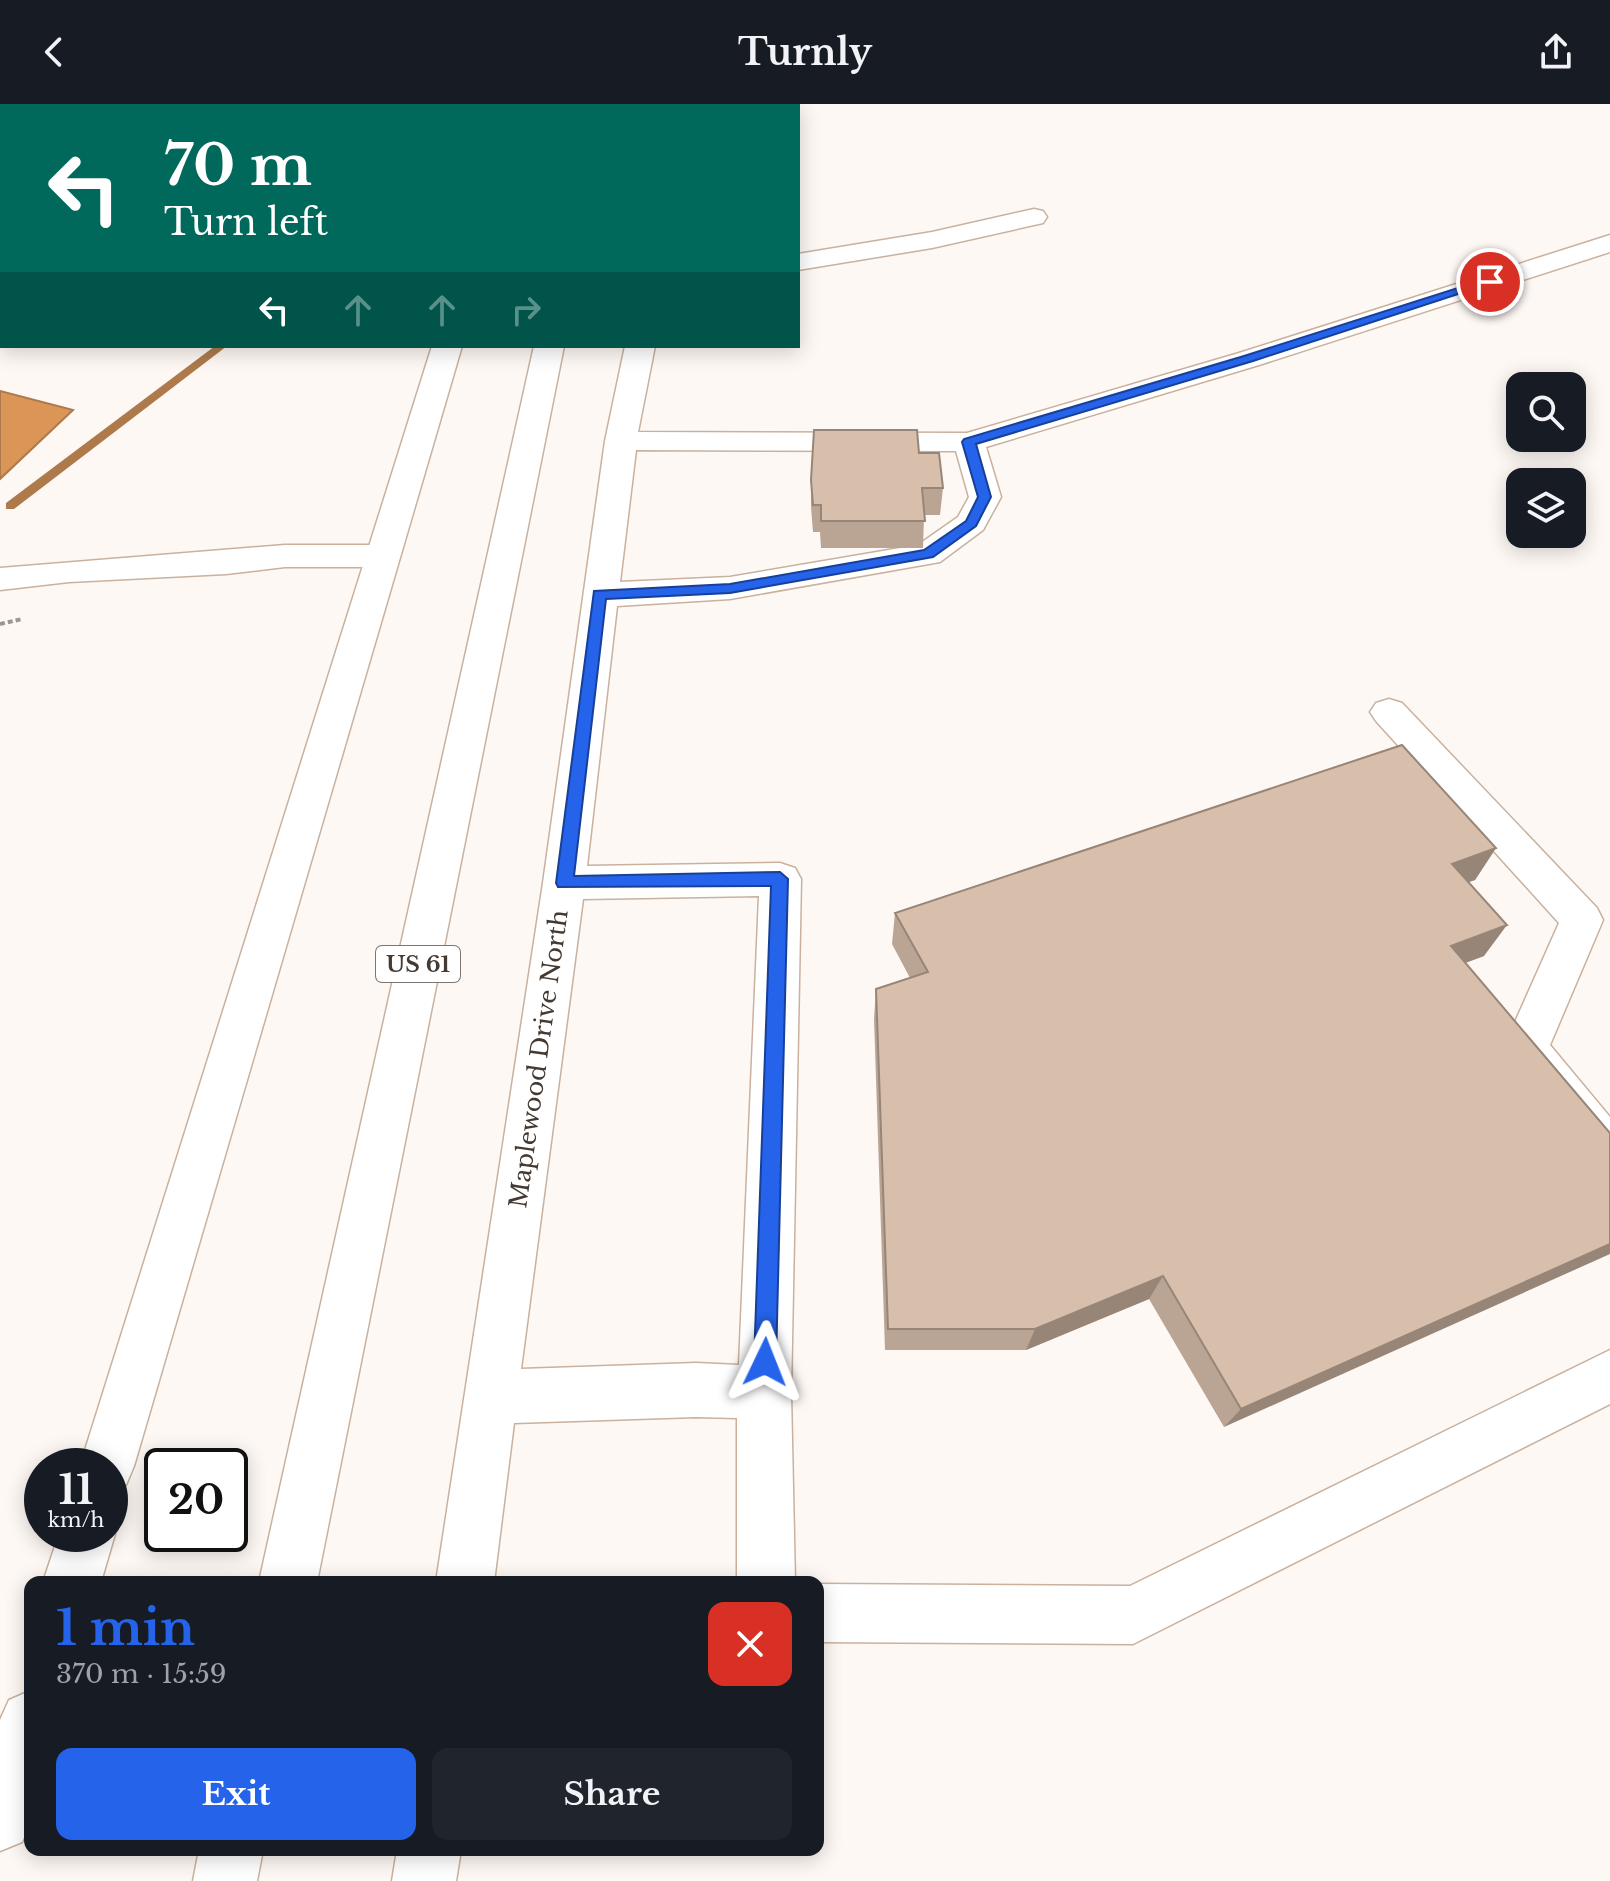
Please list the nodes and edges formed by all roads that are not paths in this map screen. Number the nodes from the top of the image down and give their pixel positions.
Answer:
1 (1034, 217) dead end
2 (1610, 243) edge
3 (800, 262) edge
4 (446, 348) edge
5 (549, 348) edge
6 (640, 348) edge
7 (621, 441) junction
8 (969, 442) junction
9 (383, 556) junction
10 (0, 579) edge
11 (600, 595) junction
12 (1389, 712) dead end
13 (564, 883) junction
14 (1610, 1153) edge
15 (1610, 1376) edge
16 (764, 1393) junction
17 (491, 1397) junction
18 (112, 1448) edge
19 (81, 1552) edge
20 (74, 1576) edge
21 (289, 1576) edge
22 (466, 1576) edge
23 (766, 1576) edge
24 (824, 1613) edge
25 (24, 1741) edge
26 (0, 1820) edge
27 (230, 1856) edge
28 (428, 1856) edge
29 (225, 1881) edge
30 (424, 1881) edge

1 - 3 main road
2 - 8 main road
4 - 9 main road
5 - 21 main road, US 61
6 - 7 main road, Maplewood Drive North
7 - 8 main road
7 - 11 main road, Maplewood Drive North
8 - 11 main road
9 - 10 main road
9 - 18 main road
11 - 13 main road, Maplewood Drive North
12 - 14 main road
13 - 16 main road
13 - 17 main road, Maplewood Drive North
15 - 24 main road
16 - 17 main road
16 - 23 main road
17 - 22 main road, Maplewood Drive North
19 - 20 main road
25 - 26 main road
27 - 29 main road
28 - 30 main road

